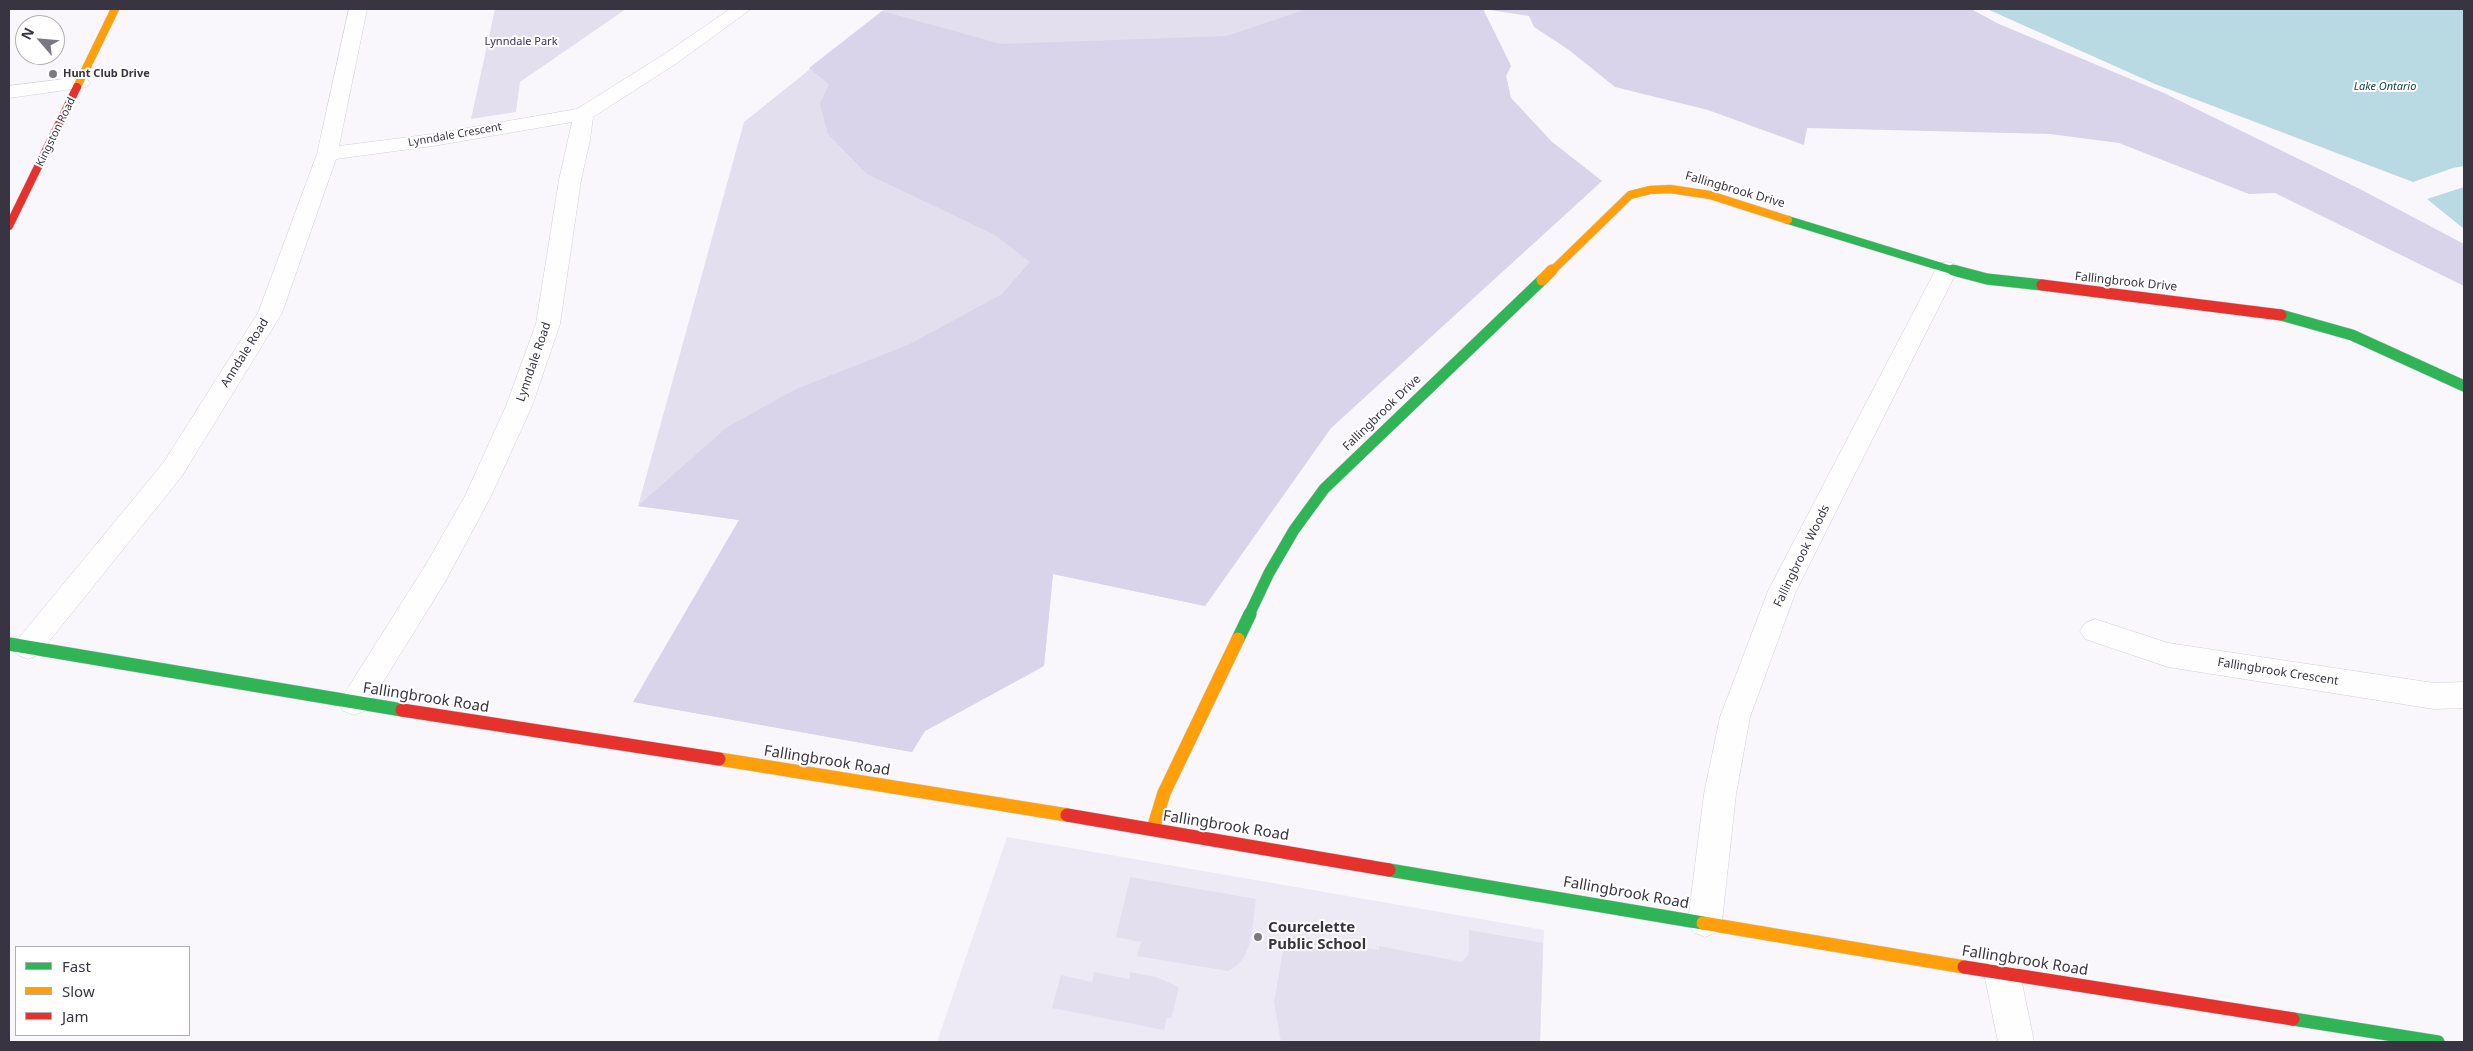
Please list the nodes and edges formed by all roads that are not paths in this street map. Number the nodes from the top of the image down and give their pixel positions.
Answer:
1 (115, 9) edge
2 (358, 9) edge
3 (742, 9) edge
4 (80, 83) junction
5 (9, 92) edge
6 (582, 114) junction
7 (327, 154) junction
8 (9, 226) edge
9 (1947, 270) junction
10 (2464, 386) edge
11 (2095, 631) dead end
12 (19, 645) edge
13 (2464, 695) edge
14 (354, 702) junction
15 (1153, 829) junction
16 (1705, 921) junction
17 (2002, 973) junction
18 (2016, 1042) edge
19 (2438, 1042) edge

1 - 4 street, Kingston Road
2 - 7 street, Anndale Road
3 - 6 street
4 - 5 street
4 - 8 street, Kingston Road
6 - 7 street, Lynndale Crescent
6 - 14 street, Lynndale Road
7 - 12 street, Anndale Road
9 - 10 street, Fallingbrook Drive
9 - 15 street, Fallingbrook Drive
9 - 16 street, Fallingbrook Woods
11 - 13 street, Fallingbrook Crescent
12 - 14 street, Fallingbrook Road
14 - 15 street, Fallingbrook Road
15 - 16 street, Fallingbrook Road
16 - 17 street, Fallingbrook Road
17 - 18 street
17 - 19 street, Fallingbrook Road

